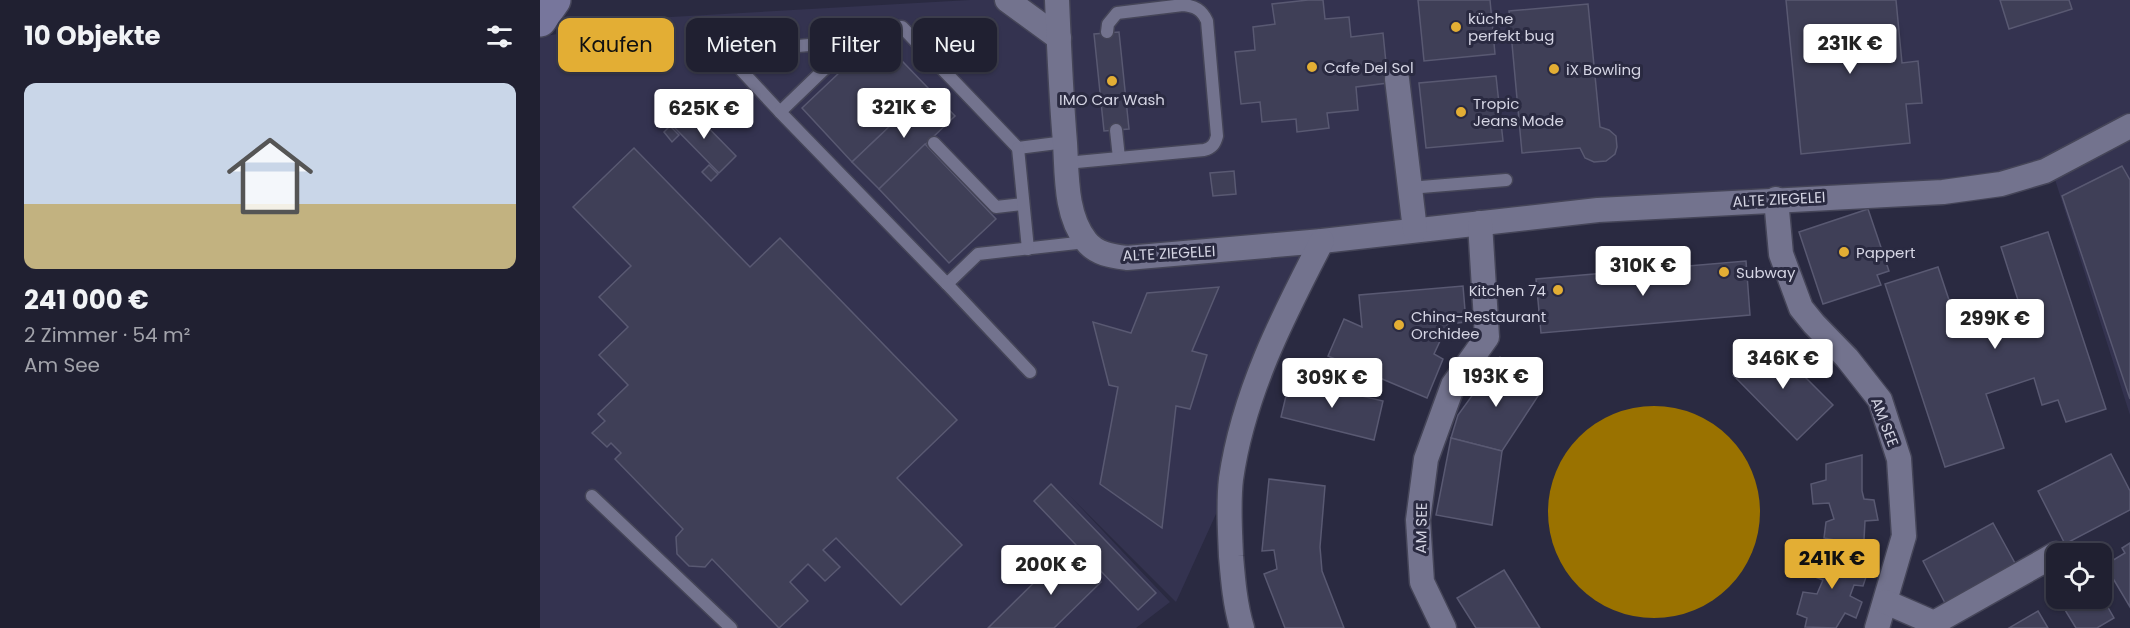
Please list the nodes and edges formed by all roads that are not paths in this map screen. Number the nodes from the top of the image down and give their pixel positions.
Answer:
1 (554, 0) edge
2 (1007, 0) edge
3 (1057, 0) edge
4 (540, 20) edge
5 (901, 27) edge
6 (1107, 32) dead end
7 (1059, 38) junction
8 (810, 45) edge
9 (821, 72) edge
10 (1397, 80) dead end
11 (780, 111) junction
12 (2130, 126) edge
13 (1116, 130) dead end
14 (934, 144) dead end
15 (1018, 148) junction
16 (1066, 153) junction
17 (1119, 158) junction
18 (1506, 180) dead end
19 (1409, 188) junction
20 (1776, 199) junction
21 (1023, 204) junction
22 (1480, 223) junction
23 (1415, 230) junction
24 (1322, 241) junction
25 (1086, 242) junction
26 (1028, 249) junction
27 (947, 284) junction
28 (1030, 372) dead end
29 (592, 496) dead end
30 (2046, 560) edge
31 (1886, 602) junction
32 (731, 628) edge
33 (1242, 628) edge
34 (1444, 628) edge
35 (1877, 628) edge

1 - 4 main road
2 - 7 street
3 - 7 street
5 - 15 lane
6 - 17 lane
7 - 16 street
8 - 11 lane
9 - 11 lane
10 - 19 street
11 - 27 lane
12 - 20 street, ALTE ZIEGELEI
13 - 17 lane
14 - 21 lane
15 - 16 lane
15 - 21 lane
16 - 17 lane
16 - 25 street
18 - 19 lane
19 - 23 street
20 - 22 street, ALTE ZIEGELEI
20 - 31 street, AM SEE
21 - 26 lane
22 - 23 street, ALTE ZIEGELEI
22 - 34 street, AM SEE
23 - 24 street, ALTE ZIEGELEI
24 - 25 street, ALTE ZIEGELEI
24 - 33 street
25 - 26 lane
26 - 27 lane
27 - 28 lane
29 - 32 lane
30 - 31 street
31 - 35 street, AM SEE

